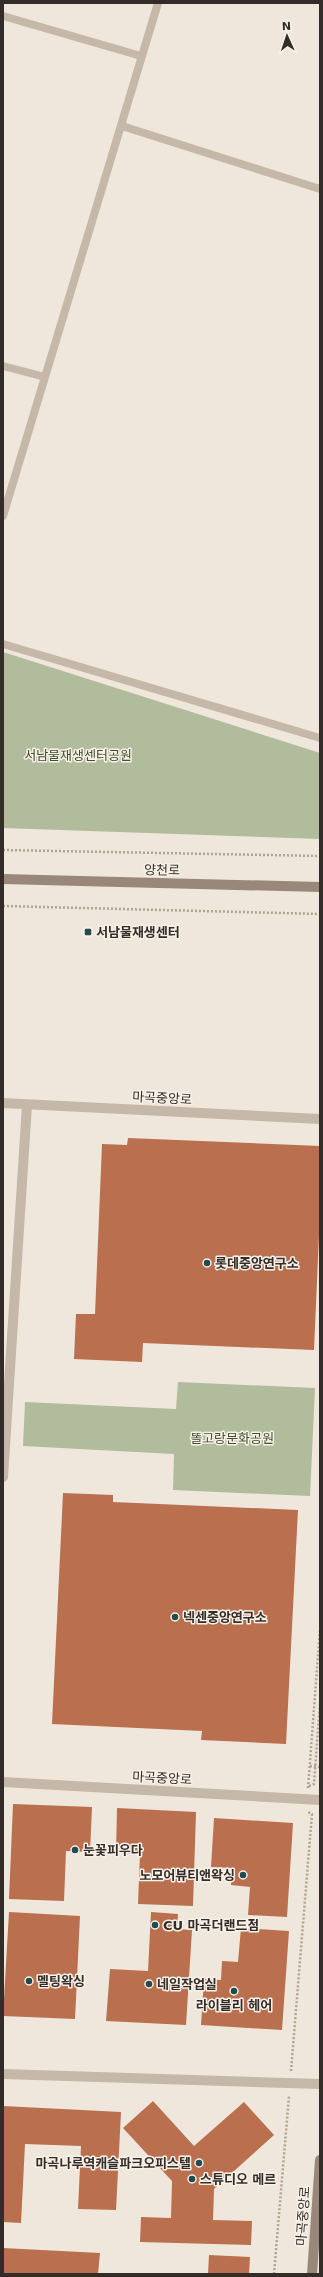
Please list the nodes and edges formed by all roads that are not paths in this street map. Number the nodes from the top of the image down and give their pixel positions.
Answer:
1 (158, 3) edge
2 (3, 16) edge
3 (141, 56) junction
4 (122, 126) junction
5 (320, 189) edge
6 (3, 366) edge
7 (45, 377) junction
8 (3, 516) edge
9 (3, 644) edge
10 (320, 738) edge
11 (3, 879) edge
12 (320, 887) edge
13 (3, 1104) edge
14 (27, 1105) junction
15 (320, 1119) edge
16 (3, 1477) edge
17 (3, 1782) edge
18 (320, 1800) edge
19 (3, 2074) edge
20 (320, 2084) edge
21 (320, 2160) edge
22 (312, 2274) edge

1 - 3 lane
2 - 3 lane
3 - 4 lane
4 - 5 lane
4 - 7 lane
6 - 7 lane
7 - 8 lane
9 - 10 lane
11 - 12 main road, 양천로
13 - 14 street, 마곡중앙로
14 - 15 street, 마곡중앙로
14 - 16 street
17 - 18 street, 마곡중앙로
19 - 20 street
21 - 22 main road, 마곡중앙로

